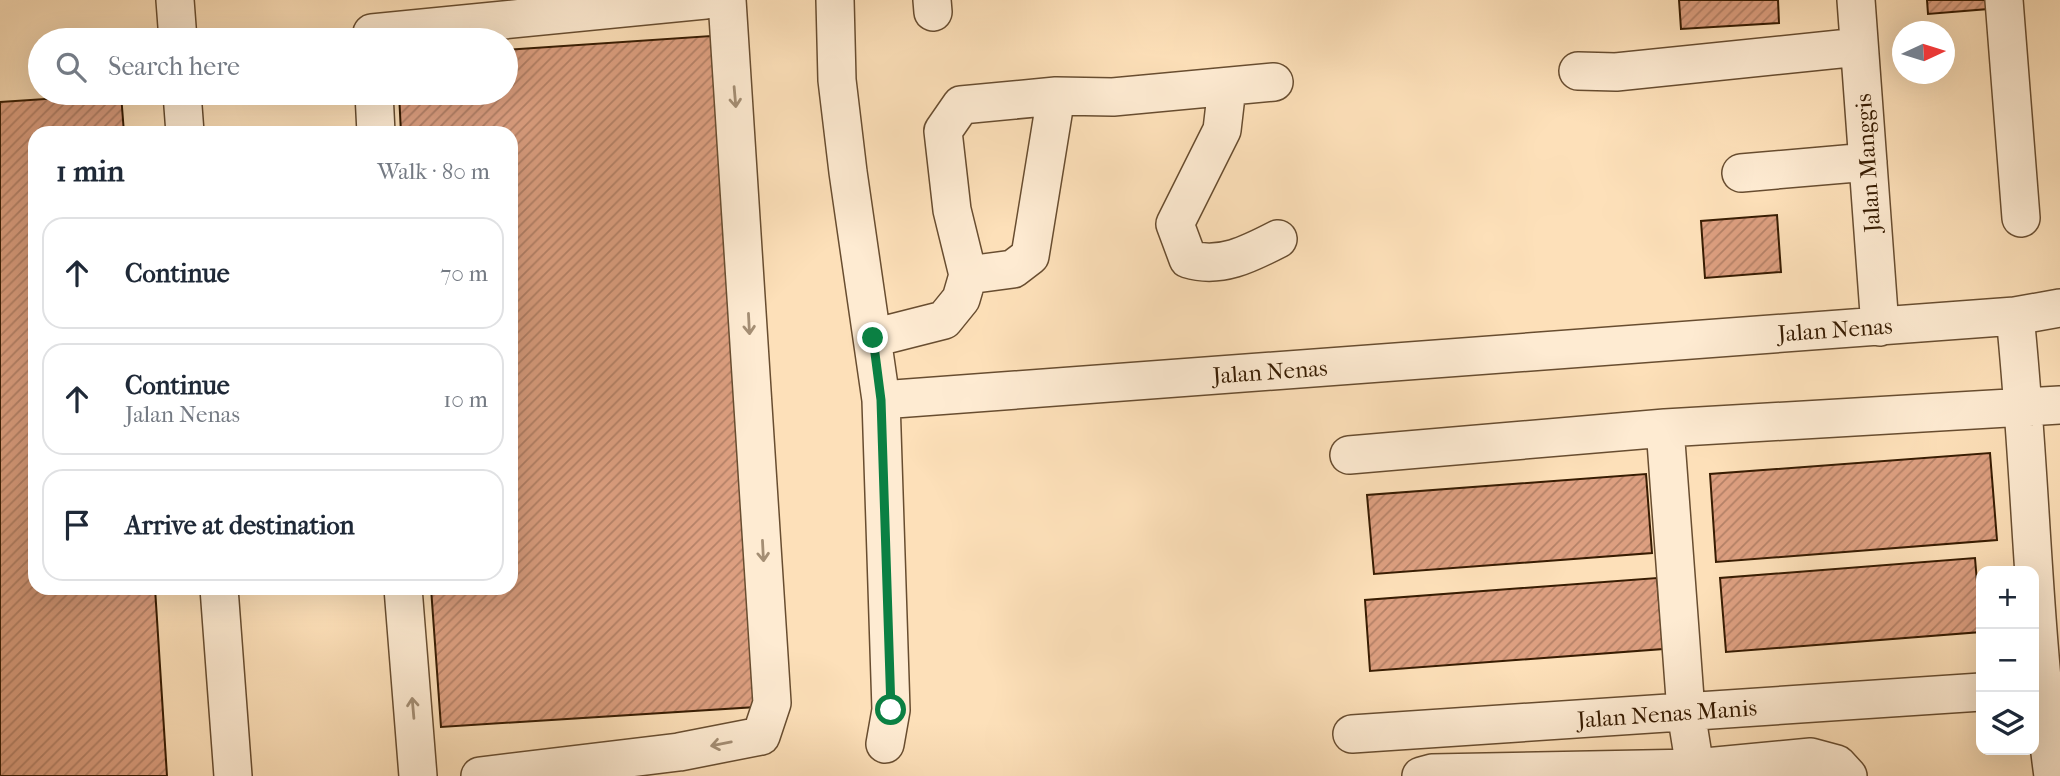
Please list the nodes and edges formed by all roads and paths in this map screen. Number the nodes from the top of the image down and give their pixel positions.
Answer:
1 (175, 0) edge
2 (705, 0) edge
3 (727, 0) edge
4 (835, 0) edge
5 (1856, 0) edge
6 (2004, 0) edge
7 (177, 28) edge
8 (422, 28) edge
9 (1859, 47) junction
10 (1578, 71) dead end
11 (1274, 82) dead end
12 (1227, 86) junction
13 (1056, 96) junction
14 (183, 105) edge
15 (375, 105) edge
16 (184, 126) edge
17 (376, 126) edge
18 (1868, 162) junction
19 (1741, 173) dead end
20 (2021, 218) dead end
21 (1278, 239) dead end
22 (968, 275) junction
23 (2060, 308) edge
24 (2015, 316) junction
25 (1880, 327) junction
26 (873, 338) junction
27 (881, 400) junction
28 (2042, 406) edge
29 (1665, 428) junction
30 (1349, 455) dead end
31 (220, 595) edge
32 (404, 595) edge
33 (2045, 688) edge
34 (1976, 692) edge
35 (1686, 712) junction
36 (1352, 734) dead end
37 (885, 744) dead end
38 (1695, 768) junction
39 (233, 776) edge
40 (418, 776) edge
41 (480, 776) edge
42 (1421, 776) edge
43 (1848, 776) edge
44 (2053, 776) edge

1 - 7 street
2 - 8 street
3 -> 41 street
4 - 26 street
5 - 9 street, Jalan Manggis
6 - 20 street
9 - 10 street
9 - 18 street, Jalan Manggis
11 - 12 street
12 - 13 street
12 - 21 street
13 - 22 street
13 - 22 street
14 - 16 street
15 - 17 street
18 - 19 street
18 - 25 street, Jalan Manggis
22 - 26 street
23 - 24 street, Jalan Nenas
24 - 25 street, Jalan Nenas
24 - 28 street
25 - 27 street, Jalan Nenas
26 - 27 street
27 - 37 street
28 - 29 street
28 - 33 street
29 - 30 street
29 - 35 street
31 - 39 street
40 -> 32 street
33 - 44 street
34 - 35 street, Jalan Nenas Manis
35 - 36 street, Jalan Nenas Manis
35 - 38 street
38 - 42 street
38 - 43 street

